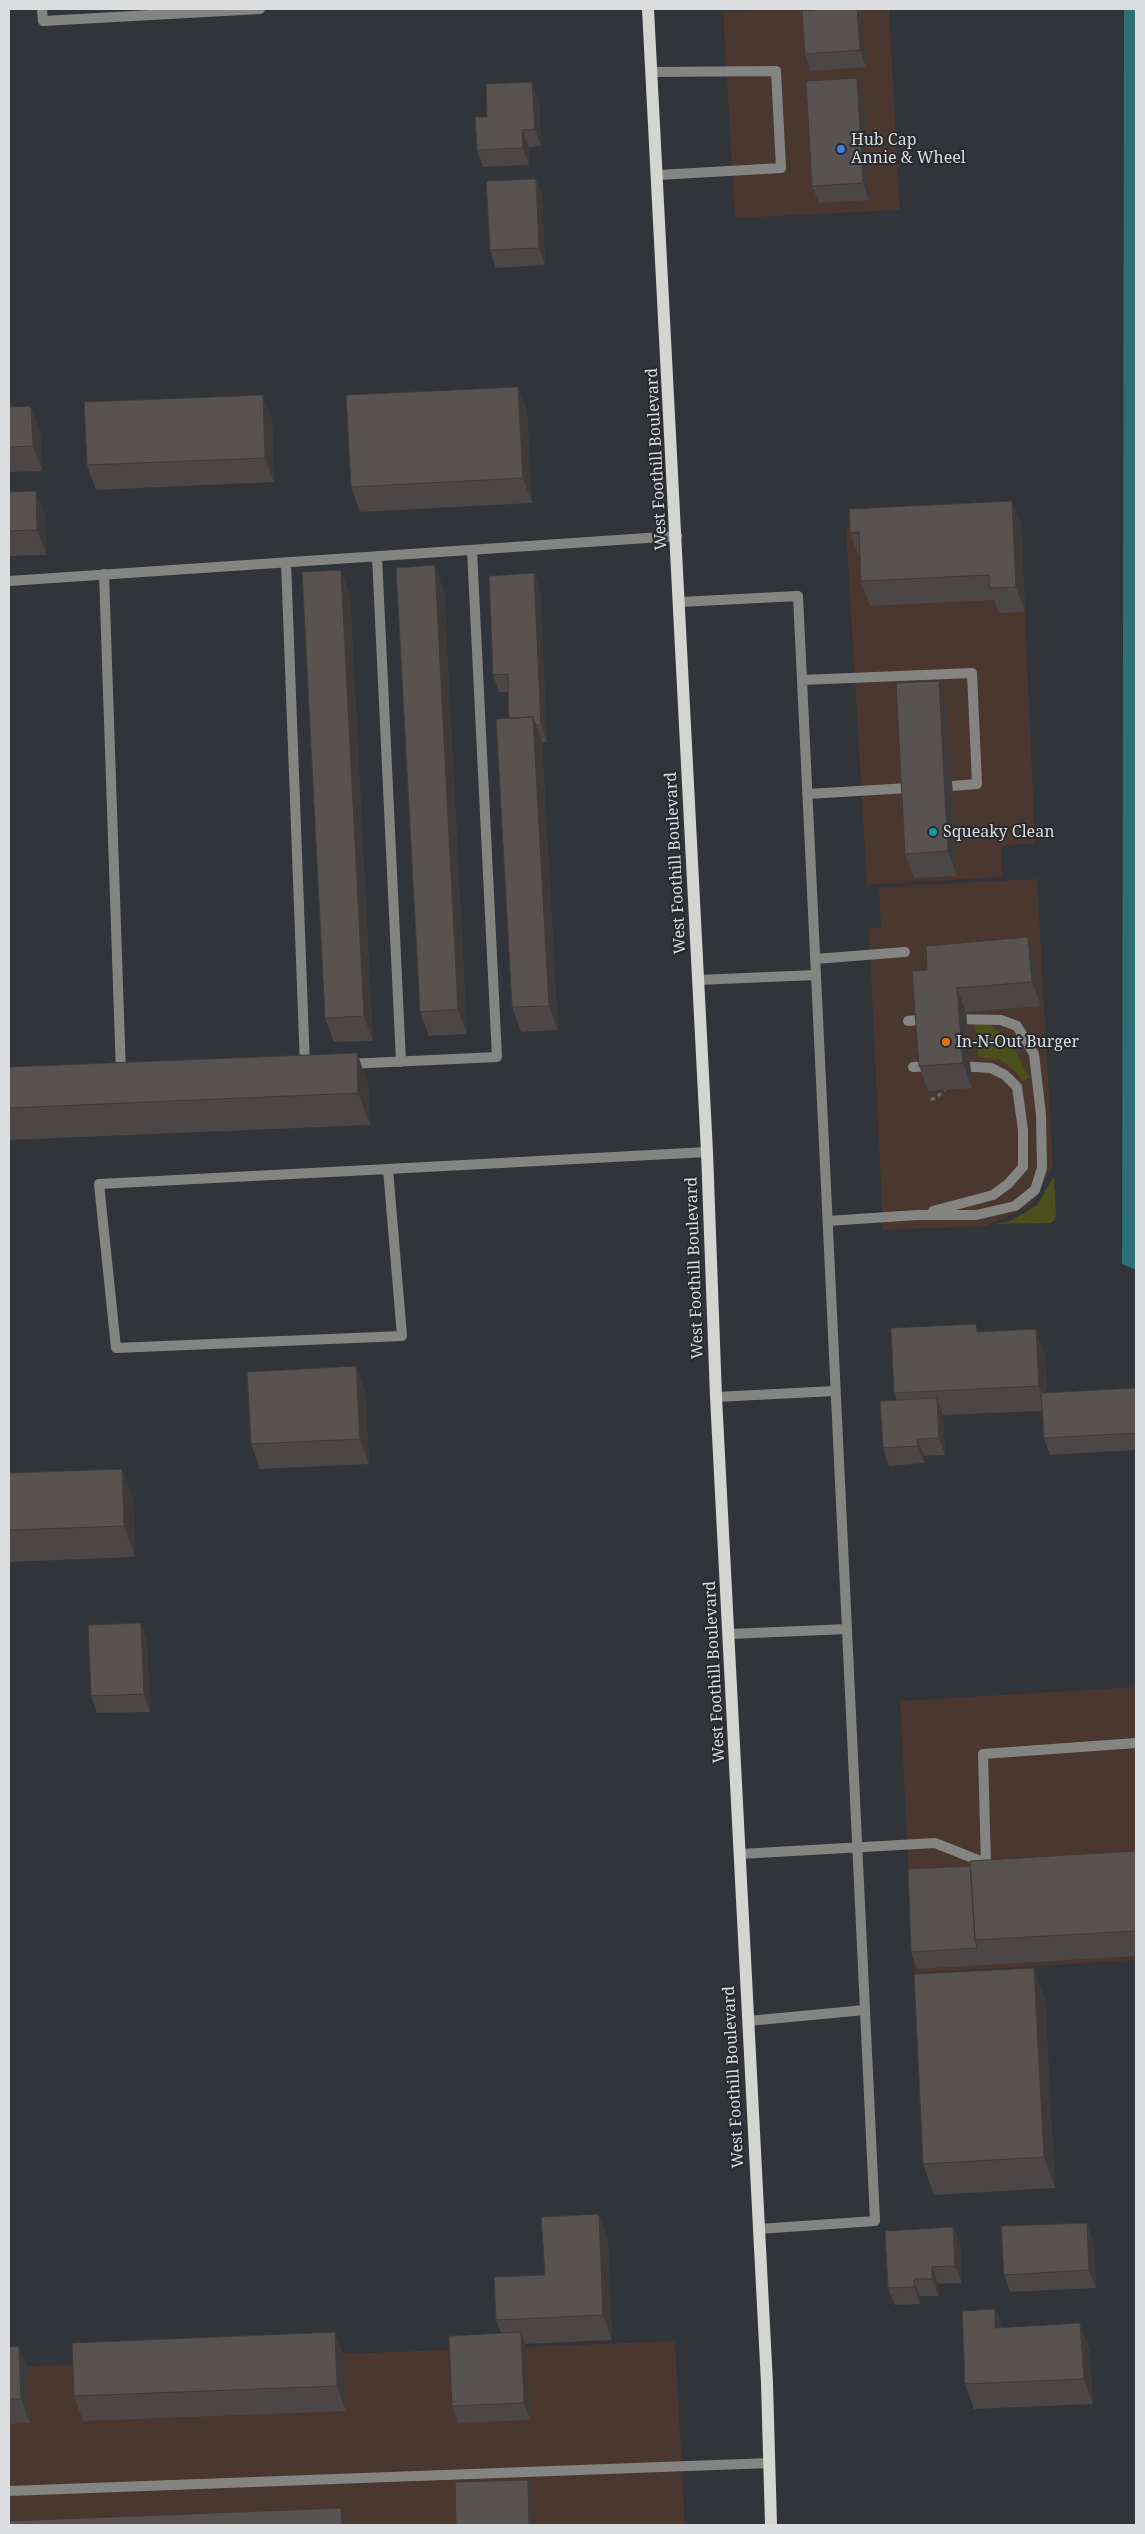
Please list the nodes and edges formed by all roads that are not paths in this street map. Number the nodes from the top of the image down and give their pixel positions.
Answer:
1 (42, 9) edge
2 (260, 9) edge
3 (648, 9) edge
4 (652, 72) junction
5 (658, 175) junction
6 (677, 536) junction
7 (472, 550) junction
8 (377, 556) junction
9 (286, 562) junction
10 (104, 574) junction
11 (9, 581) edge
12 (680, 602) junction
13 (802, 680) junction
14 (952, 786) dead end
15 (909, 788) edge
16 (808, 794) junction
17 (905, 952) dead end
18 (815, 959) junction
19 (816, 975) junction
20 (698, 980) junction
21 (908, 1021) dead end
22 (401, 1062) junction
23 (334, 1064) edge
24 (305, 1066) edge
25 (913, 1067) dead end
26 (121, 1074) edge
27 (708, 1152) junction
28 (388, 1169) junction
29 (917, 1215) junction
30 (828, 1221) junction
31 (836, 1391) junction
32 (716, 1398) junction
33 (847, 1629) junction
34 (730, 1634) junction
35 (1136, 1743) edge
36 (857, 1848) junction
37 (740, 1854) junction
38 (865, 2010) junction
39 (748, 2021) junction
40 (758, 2229) junction
41 (770, 2464) junction
42 (9, 2491) edge
43 (771, 2525) edge

1 - 2 lane
3 - 4 main road, West Foothill Boulevard
4 - 5 main road, West Foothill Boulevard
4 - 5 lane
5 - 6 main road, West Foothill Boulevard
6 - 7 lane
6 - 12 main road, West Foothill Boulevard
7 - 8 lane
7 - 22 lane
8 - 9 lane
8 - 22 lane
9 - 10 lane
9 - 24 lane
10 - 11 lane
10 - 26 lane
12 - 13 lane
12 - 20 main road, West Foothill Boulevard
13 - 14 lane
13 - 16 lane
15 - 16 lane
16 - 18 lane
17 - 18 lane
18 - 19 lane
19 - 20 lane
19 - 30 lane
20 - 27 main road, West Foothill Boulevard
21 - 29 lane
22 - 23 lane
25 - 29 lane
27 - 28 lane
27 - 32 main road, West Foothill Boulevard
28 - 28 lane
29 - 30 lane
30 - 31 lane
31 - 32 lane
31 - 33 lane
32 - 34 main road, West Foothill Boulevard
33 - 34 lane
33 - 36 lane
34 - 37 main road, West Foothill Boulevard
35 - 36 lane
36 - 37 lane
36 - 38 lane
37 - 39 main road, West Foothill Boulevard
38 - 39 lane
38 - 40 lane
39 - 40 main road, West Foothill Boulevard
40 - 41 main road, West Foothill Boulevard
41 - 42 lane
41 - 43 main road, West Foothill Boulevard

